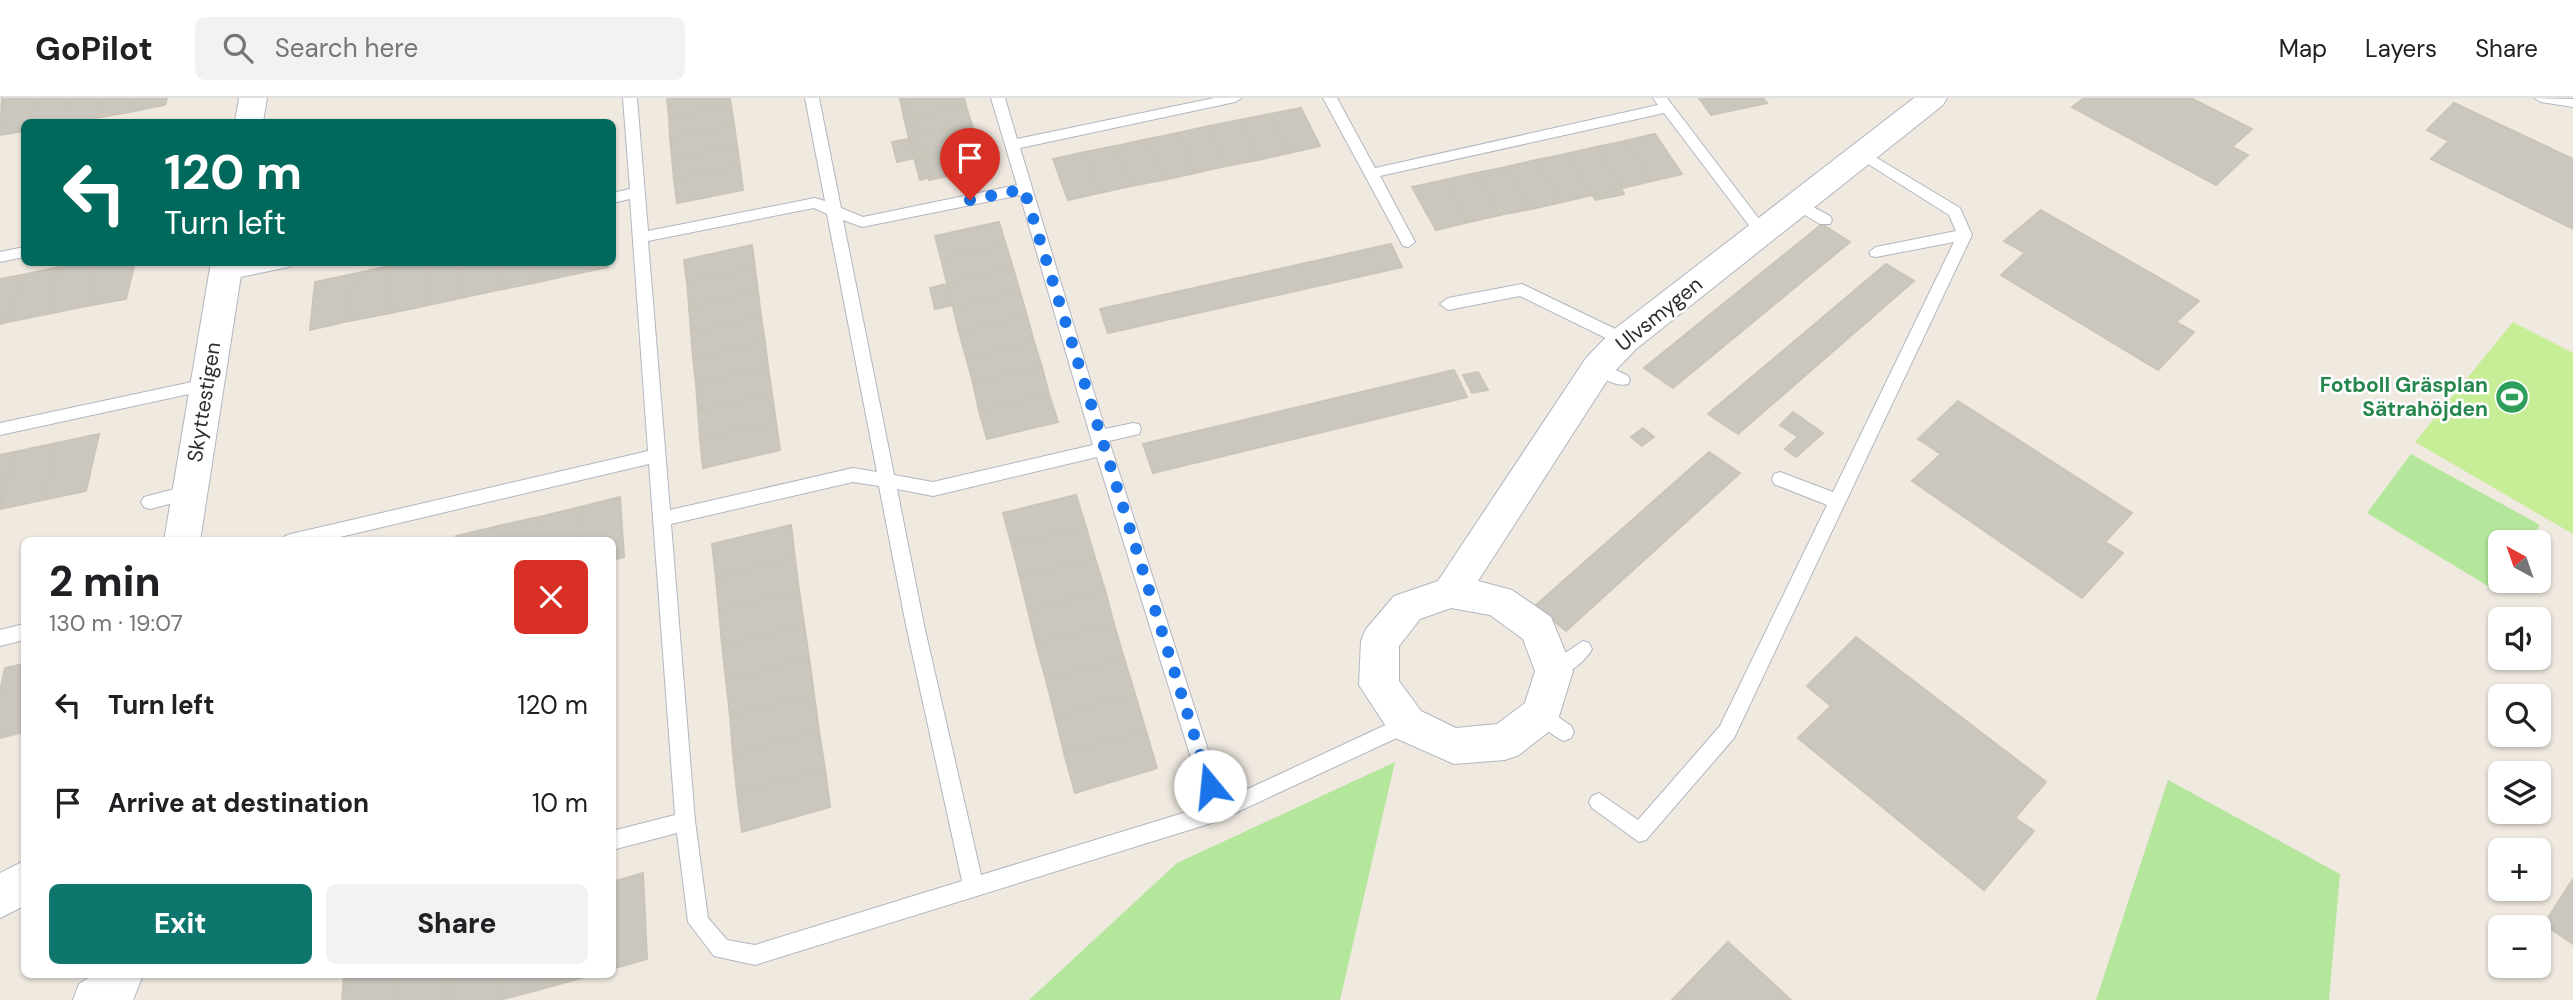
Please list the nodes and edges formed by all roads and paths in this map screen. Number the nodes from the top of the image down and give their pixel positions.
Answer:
1 (253, 98) edge
2 (630, 98) edge
3 (812, 98) edge
4 (998, 98) edge
5 (1235, 98) edge
6 (1330, 98) edge
7 (1933, 98) edge
8 (2541, 98) edge
9 (1663, 103) edge
10 (2573, 103) edge
11 (250, 119) edge
12 (1012, 145) junction
13 (1862, 154) junction
14 (1372, 173) junction
15 (1024, 189) junction
16 (636, 193) junction
17 (616, 197) edge
18 (834, 211) junction
19 (1762, 232) junction
20 (1965, 235) junction
21 (639, 238) junction
22 (1408, 242) dead end
23 (1876, 252) dead end
24 (21, 253) edge
25 (0, 257) edge
26 (253, 266) edge
27 (226, 269) edge
28 (1448, 304) dead end
29 (1624, 340) junction
30 (206, 385) junction
31 (0, 429) edge
32 (1133, 429) dead end
33 (1102, 443) junction
34 (657, 455) junction
35 (1780, 479) dead end
36 (886, 480) junction
37 (190, 492) junction
38 (150, 502) dead end
39 (1839, 502) junction
40 (662, 519) junction
41 (183, 537) edge
42 (308, 537) edge
43 (1451, 592) junction
44 (21, 633) edge
45 (0, 638) edge
46 (1407, 724) junction
47 (1599, 802) dead end
48 (1218, 812) junction
49 (685, 821) junction
50 (616, 840) edge
51 (21, 884) edge
52 (974, 888) junction
53 (0, 897) edge

1 - 11 street
2 - 16 lane
3 - 18 lane
4 - 12 lane
5 - 12 lane
6 - 14 lane
7 - 13 street, Ulvsmygen
8 - 10 lane
9 - 14 lane
9 - 19 lane
12 - 15 lane
13 - 19 street, Ulvsmygen
13 - 20 lane
14 - 22 lane
15 - 18 lane
15 - 33 lane
16 - 17 lane
16 - 21 lane
18 - 21 lane
18 - 36 lane
19 - 29 street, Ulvsmygen
20 - 23 lane
20 - 39 lane
21 - 34 lane
24 - 25 lane
26 - 27 lane
27 - 30 street, Skyttestigen
28 - 29 lane
29 - 43 street, Ulvsmygen
30 - 31 lane
30 - 37 street, Skyttestigen
32 - 33 lane
33 - 36 lane
33 - 48 lane
34 - 40 lane
34 - 42 lane
35 - 39 lane
36 - 40 lane
36 - 52 lane
37 - 38 lane
37 - 41 street, Skyttestigen
39 - 47 lane
40 - 49 lane
43 - 46 street
43 - 46 street
44 - 45 lane
46 - 48 lane
48 - 52 lane
49 - 50 lane
49 - 52 lane
51 - 53 street

